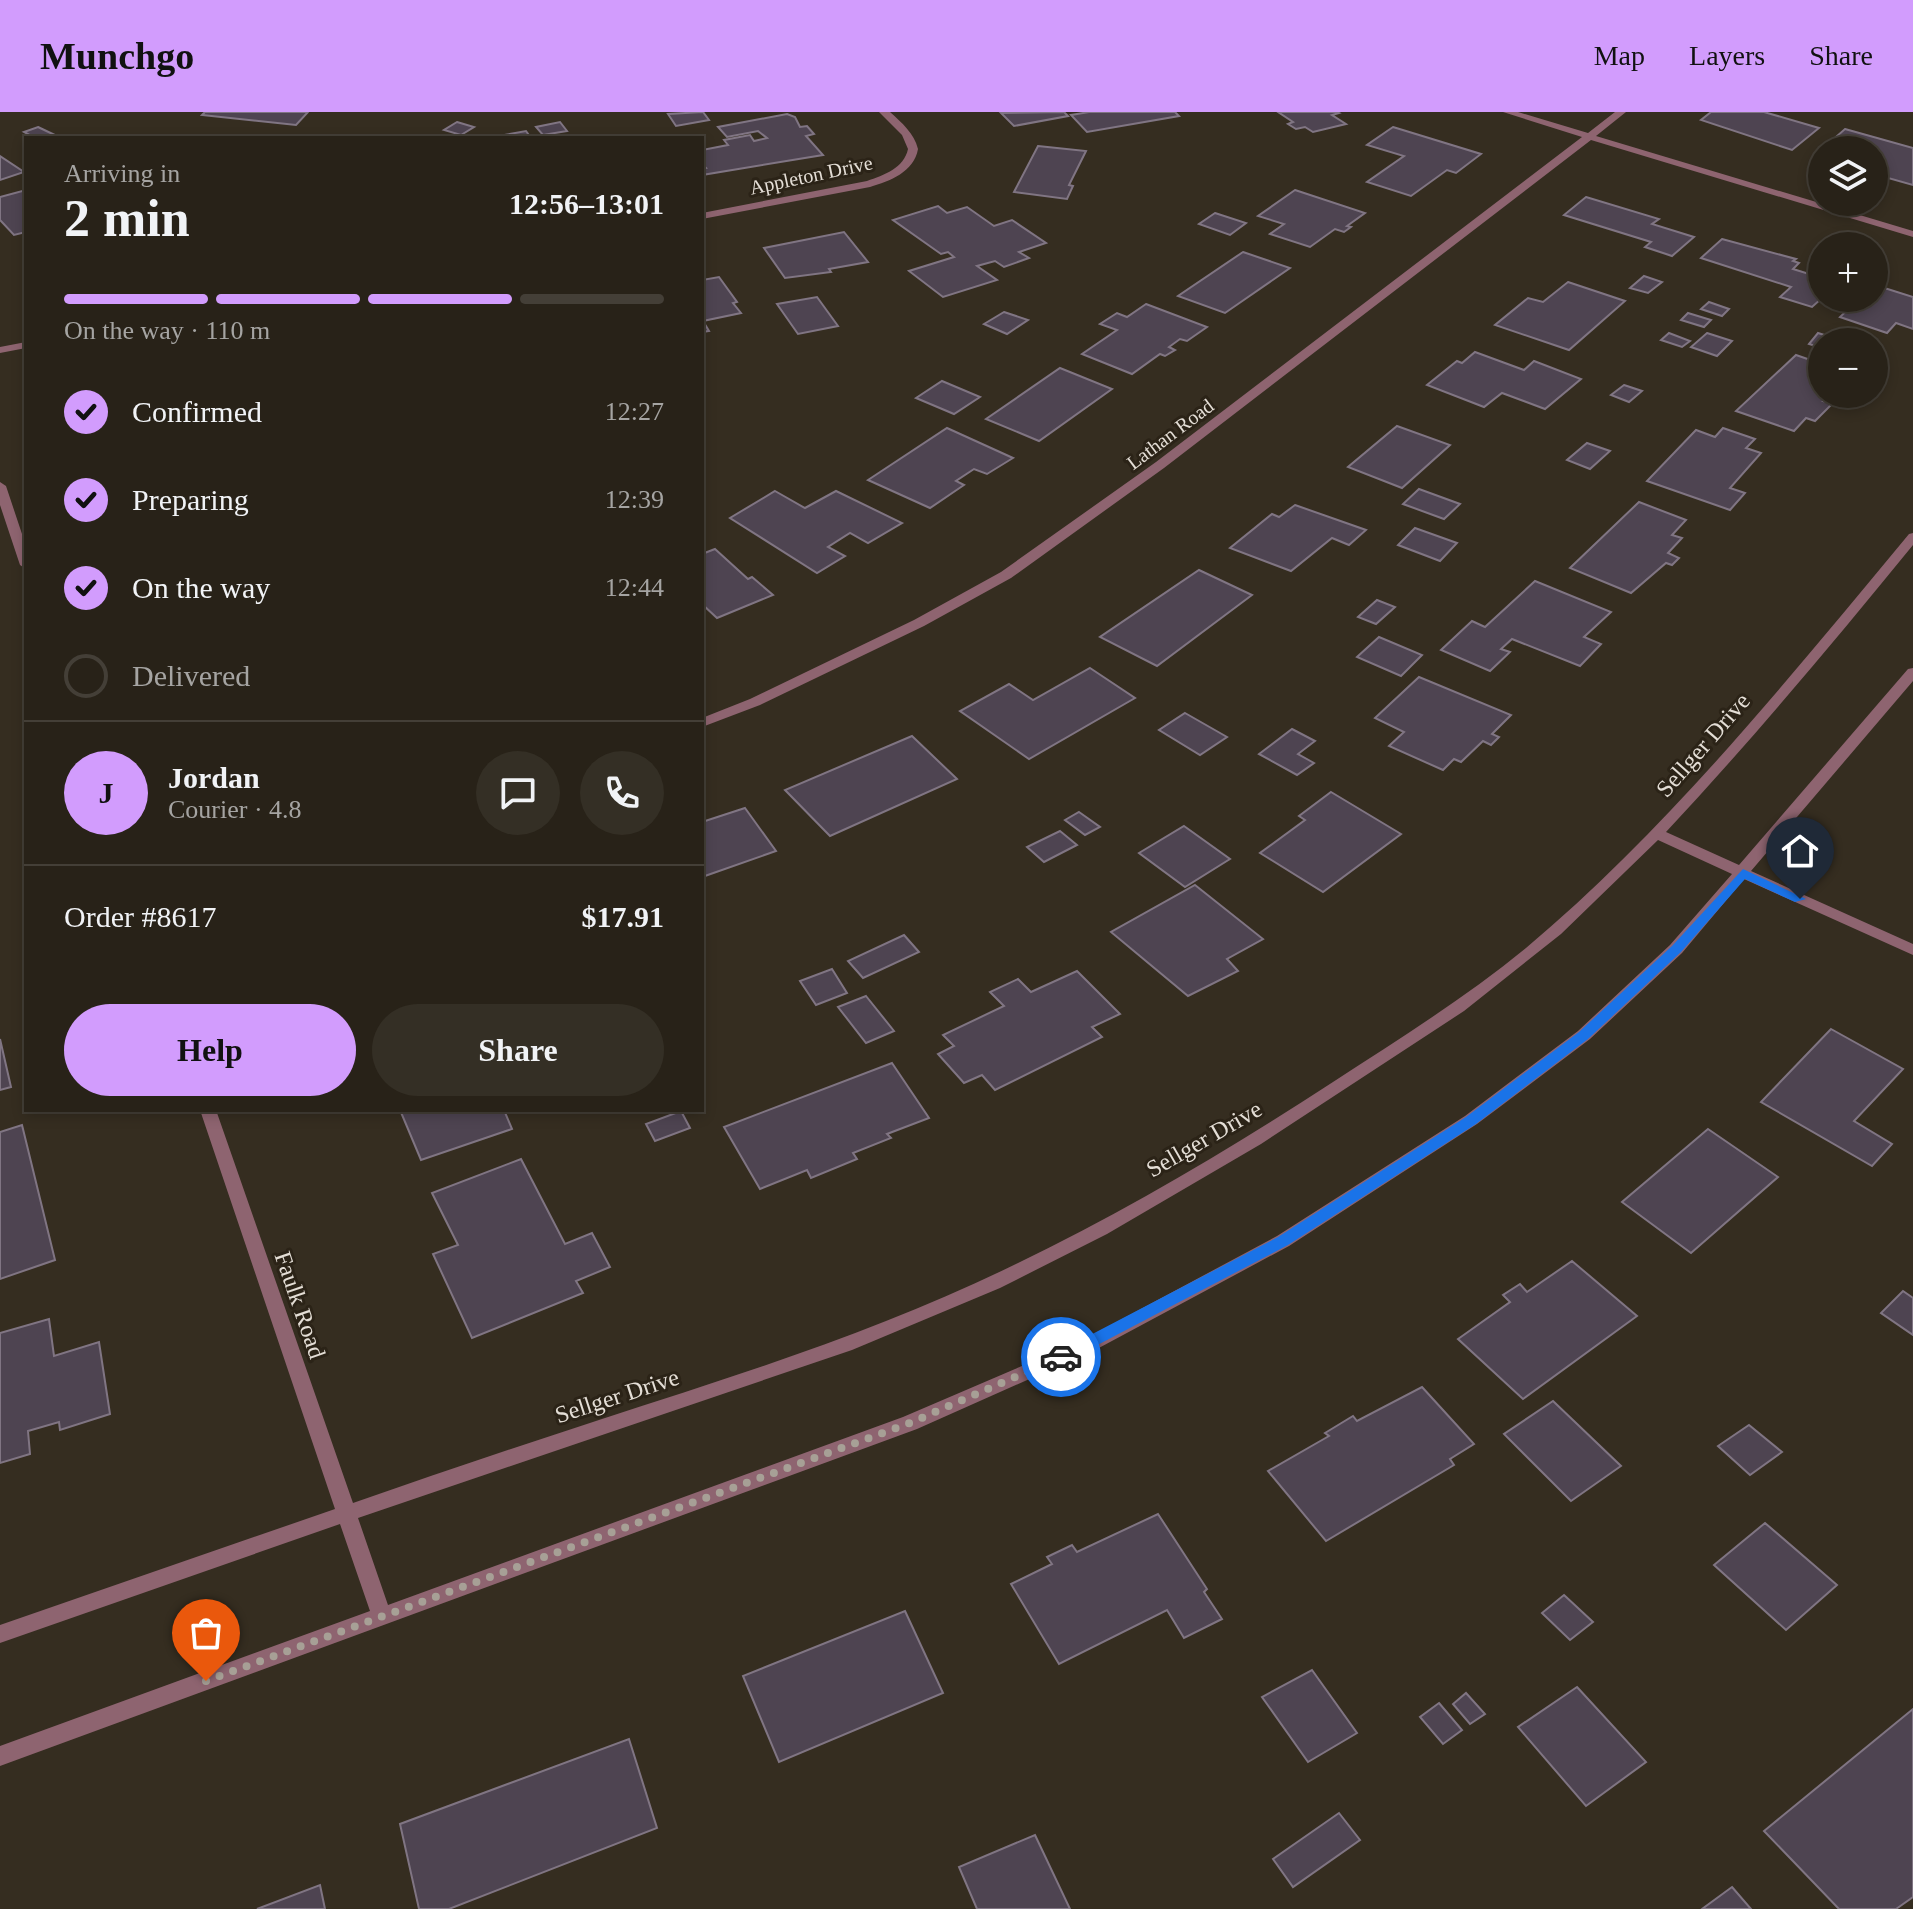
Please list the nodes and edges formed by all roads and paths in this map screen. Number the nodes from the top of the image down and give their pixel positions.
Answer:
1 (884, 112) edge
2 (1508, 112) edge
3 (1621, 112) edge
4 (1589, 137) junction
5 (704, 216) edge
6 (1913, 234) edge
7 (24, 345) edge
8 (0, 350) edge
9 (0, 486) edge
10 (1913, 537) edge
11 (24, 559) edge
12 (1913, 672) edge
13 (704, 722) edge
14 (1659, 835) junction
15 (1743, 874) junction
16 (1913, 950) edge
17 (209, 1112) edge
18 (346, 1515) junction
19 (382, 1617) junction
20 (0, 1634) edge
21 (0, 1756) edge

1 - 5 street, Appleton Drive
2 - 4 street
3 - 4 street, Lathan Road
4 - 6 street
4 - 13 street, Lathan Road
7 - 8 street
9 - 11 street
10 - 14 street, Sellger Drive
12 - 15 street
14 - 15 street
14 - 18 street, Sellger Drive
15 - 16 street
15 - 19 street
17 - 18 street, Faulk Road
18 - 19 street
18 - 20 street, Sellger Drive
19 - 21 street

